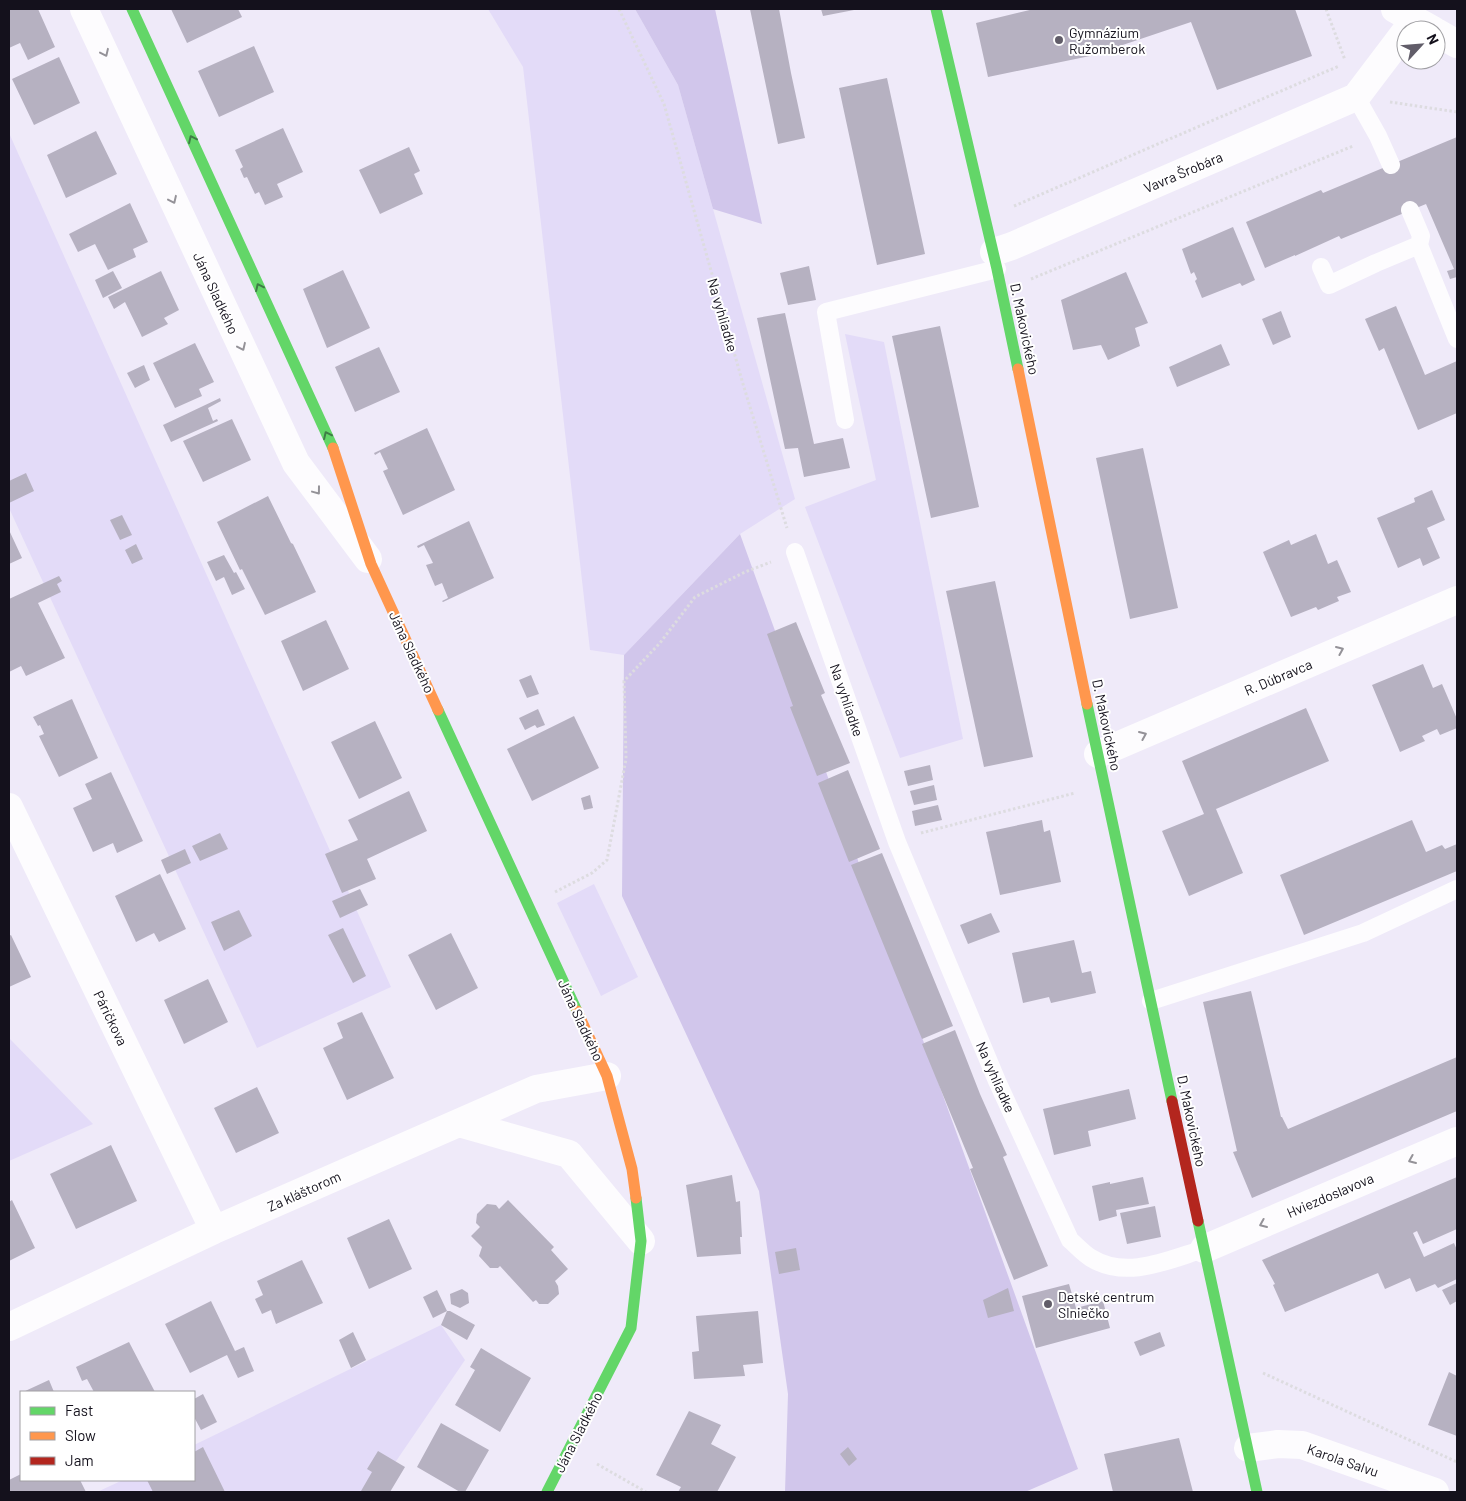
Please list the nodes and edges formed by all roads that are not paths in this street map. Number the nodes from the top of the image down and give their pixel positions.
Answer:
1 (84, 9) edge
2 (132, 9) edge
3 (940, 10) edge
4 (1396, 48) edge
5 (1361, 91) junction
6 (1391, 165) dead end
7 (1410, 210) dead end
8 (1419, 245) junction
9 (996, 260) junction
10 (1321, 267) dead end
11 (1457, 339) edge
12 (845, 420) dead end
13 (795, 552) road end
14 (371, 564) junction
15 (1457, 600) edge
16 (1098, 754) junction
17 (9, 807) edge
18 (1457, 889) edge
19 (1151, 1002) junction
20 (607, 1076) junction
21 (459, 1123) junction
22 (1457, 1141) edge
23 (214, 1230) junction
24 (641, 1241) junction
25 (1204, 1249) junction
26 (9, 1327) edge
27 (1248, 1448) junction
28 (547, 1492) edge
29 (1257, 1492) edge
30 (1435, 1492) edge

1 -> 14 street, Jána Sladkého
14 -> 2 street, Jána Sladkého
3 - 9 street, D. Makovického
4 - 5 street
5 - 6 lane
5 - 9 street, Vavra Šrobára
7 - 8 lane
8 - 10 lane
8 - 11 lane
9 - 12 lane
9 - 16 street, D. Makovického
13 - 25 lane, Na vyhliadke
14 - 20 street, Jána Sladkého
16 -> 15 street, R. Dúbravca
16 - 19 street, D. Makovického
17 - 23 street, Páričkova
18 - 19 lane
19 - 25 street, D. Makovického
20 - 21 street, Za kláštorom
20 - 24 street, Jána Sladkého
21 - 23 street, Za kláštorom
21 - 24 street
22 -> 25 street, Hviezdoslavova
23 - 26 street, Za kláštorom
24 - 28 street, Jána Sladkého
25 - 27 street, D. Makovického
27 - 29 street, D. Makovického
27 - 30 street, Karola Salvu

